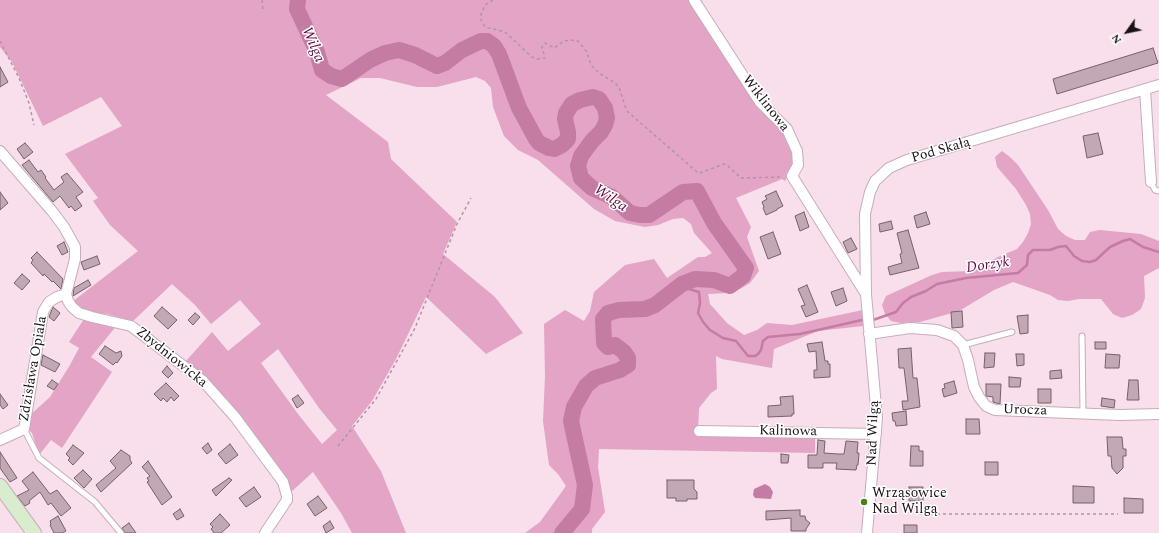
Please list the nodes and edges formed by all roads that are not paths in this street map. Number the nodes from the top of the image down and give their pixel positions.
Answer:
1 (694, 0) edge
2 (1159, 85) edge
3 (1145, 89) junction
4 (0, 150) edge
5 (1151, 182) joint
6 (1159, 191) edge
7 (66, 294) junction
8 (866, 294) junction
9 (1012, 332) dead end
10 (869, 334) junction
11 (1082, 336) dead end
12 (963, 344) junction
13 (1083, 413) junction
14 (1159, 414) edge
15 (24, 429) junction
16 (700, 431) dead end
17 (876, 434) junction
18 (0, 440) edge
19 (0, 486) edge
20 (34, 533) edge
21 (121, 533) edge
22 (264, 533) edge
23 (867, 533) edge

1 - 8 street, Wiklinowa
2 - 3 street, Pod Skałą
3 - 5 street
3 - 8 street, Pod Skałą
4 - 7 street
5 - 6 lane
7 - 15 street, Zdzisława Opiala
7 - 22 street, Zbydniowicka
8 - 10 street, Pod Skałą
9 - 12 lane
10 - 12 street
10 - 17 street, Nad Wilgą
11 - 13 lane
12 - 13 street, Urocza
13 - 14 street, Urocza
15 - 18 street, Zdzisława Opiala
15 - 21 lane
16 - 17 street, Kalinowa
17 - 23 street, Nad Wilgą
19 - 20 street

